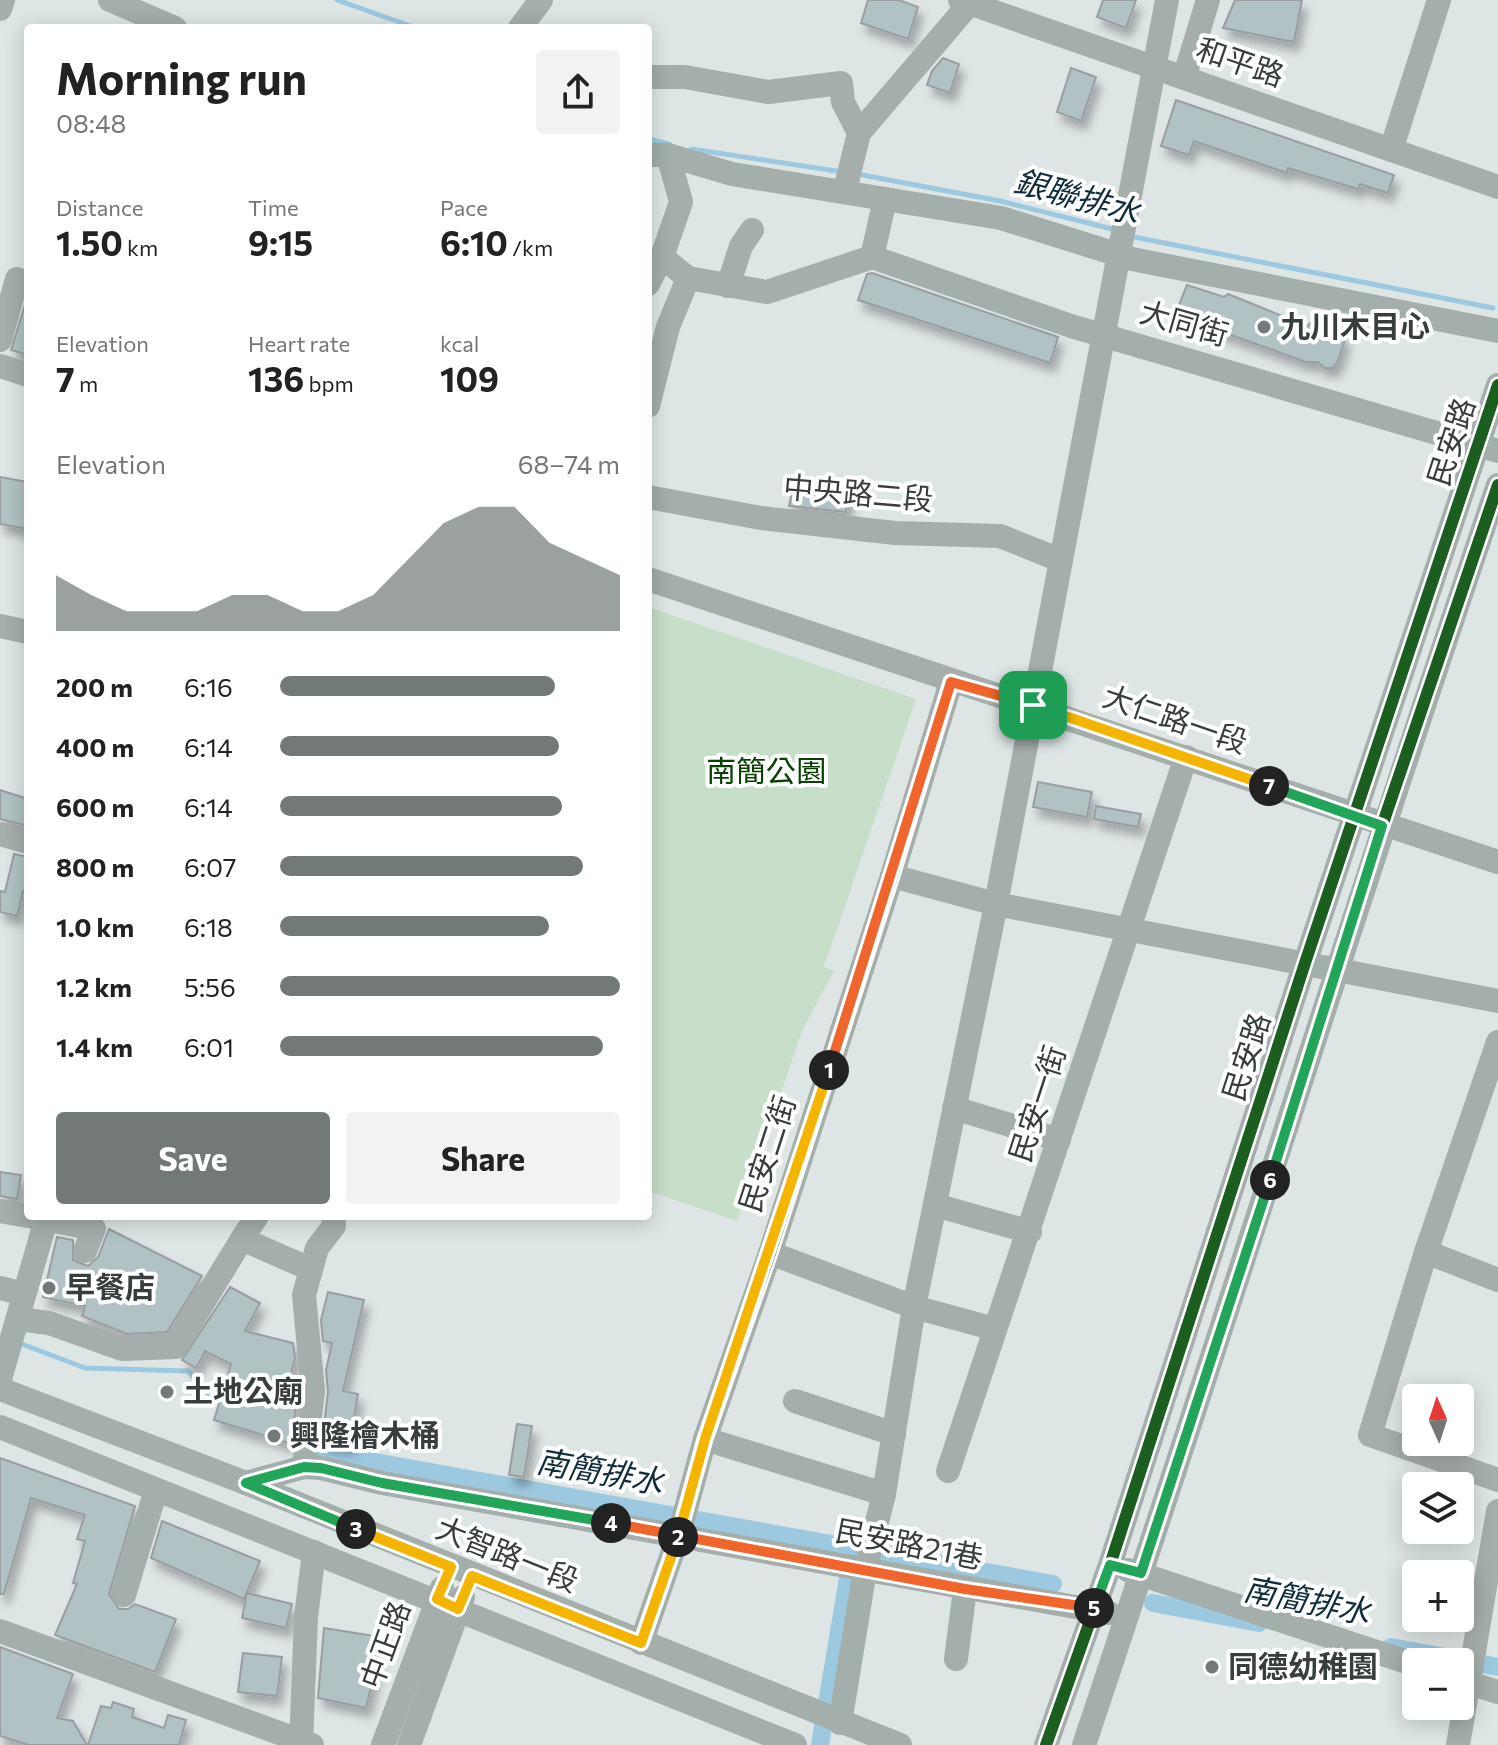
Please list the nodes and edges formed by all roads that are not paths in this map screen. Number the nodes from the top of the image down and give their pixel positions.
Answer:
1 (3, 0) edge
2 (110, 0) edge
3 (541, 0) edge
4 (1167, 0) edge
5 (1208, 0) edge
6 (1439, 0) edge
7 (965, 2) edge
8 (0, 9) edge
9 (1012, 9) edge
10 (166, 24) edge
11 (523, 24) edge
12 (1154, 68) junction
13 (652, 77) edge
14 (1184, 78) junction
15 (855, 143) junction
16 (1391, 150) junction
17 (658, 155) edge
18 (1498, 187) edge
19 (845, 190) junction
20 (885, 199) junction
21 (752, 230) dead end
22 (1120, 250) junction
23 (662, 257) junction
24 (872, 257) junction
25 (652, 276) edge
26 (688, 278) junction
27 (17, 279) dead end
28 (728, 286) junction
29 (1498, 331) edge
30 (1104, 334) junction
31 (0, 340) edge
32 (0, 366) edge
33 (24, 374) edge
34 (1498, 385) edge
35 (652, 390) edge
36 (1489, 448) edge
37 (1498, 485) edge
38 (652, 498) edge
39 (1060, 560) junction
40 (652, 580) edge
41 (0, 626) edge
42 (24, 631) edge
43 (951, 682) junction
44 (1033, 705) junction
45 (1186, 757) junction
46 (1355, 816) junction
47 (1382, 826) junction
48 (0, 834) edge
49 (24, 841) edge
50 (1498, 862) edge
51 (892, 876) junction
52 (996, 904) junction
53 (1131, 928) junction
54 (1305, 963) junction
55 (1339, 969) junction
56 (1498, 1001) edge
57 (1498, 1042) edge
58 (954, 1108) junction
59 (1059, 1140) junction
60 (935, 1205) junction
61 (0, 1211) edge
62 (24, 1215) edge
63 (37, 1220) edge
64 (52, 1220) edge
65 (254, 1220) edge
66 (333, 1220) edge
67 (1030, 1232) junction
68 (242, 1239) junction
69 (85, 1251) dead end
70 (1426, 1252) junction
71 (770, 1253) junction
72 (310, 1269) junction
73 (1498, 1280) edge
74 (0, 1288) edge
75 (24, 1294) junction
76 (914, 1307) junction
77 (18, 1319) junction
78 (995, 1329) junction
79 (0, 1379) edge
80 (0, 1389) edge
81 (795, 1401) dead end
82 (0, 1427) edge
83 (894, 1434) junction
84 (705, 1439) junction
85 (304, 1467) junction
86 (948, 1471) dead end
87 (1498, 1480) edge
88 (246, 1483) junction
89 (156, 1490) junction
90 (884, 1494) junction
91 (1498, 1511) edge
92 (679, 1534) junction
93 (314, 1552) junction
94 (1110, 1565) junction
95 (865, 1570) junction
96 (462, 1572) junction
97 (1141, 1573) junction
98 (965, 1589) junction
99 (124, 1595) dead end
100 (448, 1604) junction
101 (1093, 1609) junction
102 (1127, 1617) junction
103 (0, 1631) edge
104 (641, 1643) junction
105 (1471, 1648) edge
106 (956, 1659) dead end
107 (1402, 1660) edge
108 (1474, 1684) edge
109 (1498, 1692) edge
110 (1461, 1720) edge
111 (840, 1723) junction
112 (305, 1744) edge
113 (383, 1745) edge
114 (409, 1745) edge
115 (795, 1745) edge
116 (900, 1745) edge
117 (1046, 1745) edge
118 (1084, 1745) edge
119 (1458, 1745) edge

1 - 8 street
2 - 10 street
3 - 11 street
4 - 12 street
5 - 14 street
6 - 16 street
7 - 9 street, 和平路
7 - 15 street
9 - 12 street, 和平路
12 - 14 street, 和平路
12 - 22 street
13 - 15 street
14 - 16 street, 和平路
15 - 19 street
16 - 18 street, 和平路
17 - 19 street
17 - 23 street
19 - 20 street, 大同街
20 - 22 street, 大同街
20 - 24 street
21 - 28 street
22 - 29 street, 大同街
22 - 30 street
23 - 25 street
23 - 26 street
24 - 28 street
24 - 30 street, 大同街
26 - 28 street
26 - 35 street
27 - 31 street
30 - 36 street, 大同街
30 - 39 street
32 - 33 street
34 - 36 street, 民安路
36 - 46 street, 民安路
37 - 47 street, 民安路
38 - 39 street, 中央路二段
39 - 44 street
40 - 43 street, 大仁路一段
41 - 42 street
43 - 44 street, 大仁路一段
43 - 51 street, 民安二街
44 - 45 street, 大仁路一段
44 - 52 street
45 - 46 street, 大仁路一段
45 - 53 street, 民安一街
46 - 47 street, 大仁路一段
46 - 54 street, 民安路
47 - 50 street, 大仁路一段
47 - 55 street, 民安路
48 - 49 street
51 - 52 street
51 - 71 street, 民安二街
52 - 53 street
52 - 58 street
53 - 54 street
53 - 59 street, 民安一街
54 - 55 street
54 - 94 street, 民安路
55 - 56 street
55 - 97 street, 民安路
57 - 70 street
58 - 59 street
58 - 60 street
59 - 67 street, 民安一街
60 - 67 street
60 - 76 street
61 - 62 street
63 - 75 street
64 - 69 street
65 - 68 street
66 - 72 street
67 - 78 street, 民安一街
68 - 72 street
68 - 77 street
70 - 73 street
70 - 87 street
71 - 76 street
71 - 84 street, 民安二街
72 - 85 street
74 - 75 street
75 - 77 street
76 - 78 street
76 - 83 street
77 - 79 street
78 - 86 street, 民安一街
80 - 88 street, 大智路一段
81 - 83 street
82 - 89 street
83 - 90 street
84 - 90 street
84 - 92 street, 民安二街
85 - 88 street
85 - 92 street, 民安路21巷
88 - 96 street, 大智路一段
89 - 93 street
89 - 99 street
90 - 95 street
91 - 105 street
92 - 95 street, 民安路21巷
92 - 104 street, 民安二街
93 - 100 street
93 - 112 street
94 - 97 street
94 - 101 street, 民安路
95 - 98 street, 民安路21巷
95 - 111 street
96 - 100 street, 中正路
96 - 104 street, 大智路一段
97 - 102 street, 民安路
97 - 107 street
98 - 101 street, 民安路21巷
98 - 106 street
100 - 113 street, 中正路
100 - 114 street, 中正路
100 - 115 street
101 - 102 street, 民安路21巷
101 - 117 street, 民安路
102 - 118 street, 民安路
103 - 112 street
104 - 111 street, 大智路一段
108 - 109 street
110 - 119 street
111 - 116 street, 大智路一段

